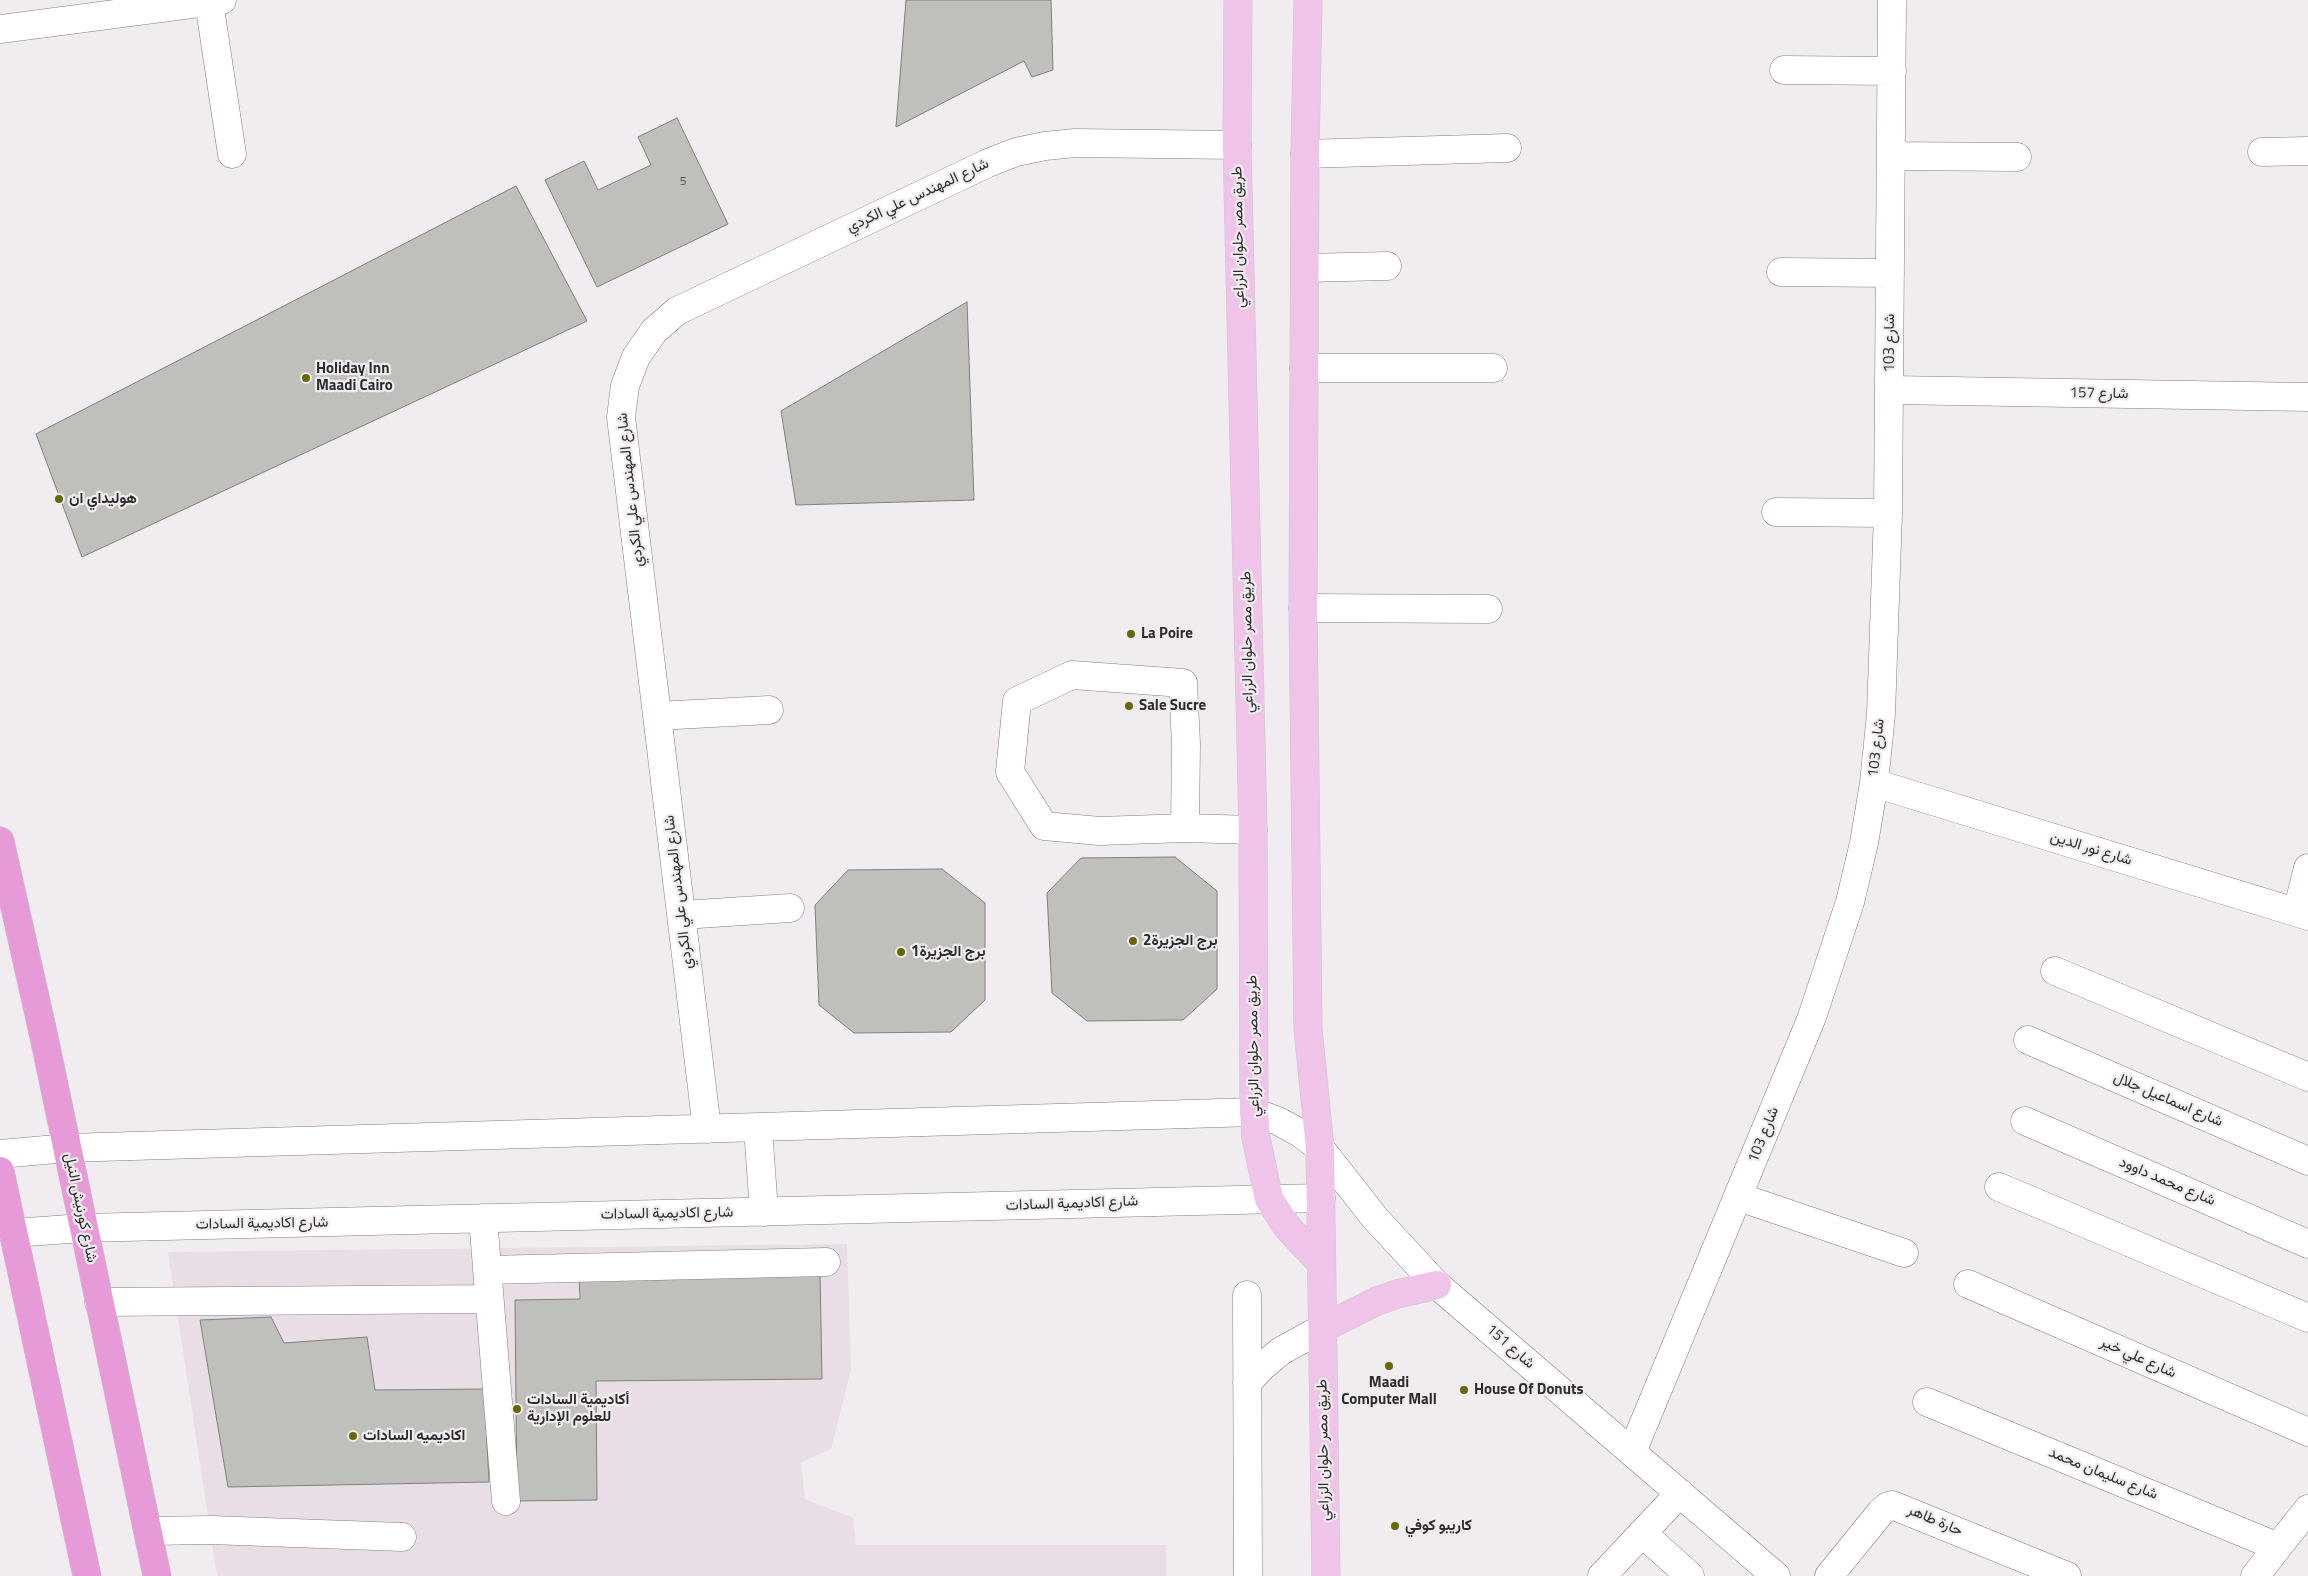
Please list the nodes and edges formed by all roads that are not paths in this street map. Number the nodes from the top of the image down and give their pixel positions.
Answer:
1 (1238, 0) edge
2 (1308, 0) edge
3 (1892, 0) edge
4 (216, 1) edge
5 (0, 29) edge
6 (1784, 70) dead end
7 (1892, 70) junction
8 (1237, 145) junction
9 (1507, 148) dead end
10 (2308, 151) edge
11 (2262, 152) dead end
12 (232, 154) dead end
13 (1305, 154) junction
14 (1891, 156) junction
15 (2017, 156) dead end
16 (1386, 266) dead end
17 (1304, 268) junction
18 (1781, 272) dead end
19 (1890, 273) junction
20 (1304, 368) junction
21 (1493, 368) dead end
22 (1891, 390) junction
23 (2308, 397) edge
24 (1776, 512) dead end
25 (1888, 513) junction
26 (1303, 608) junction
27 (1488, 609) dead end
28 (770, 710) dead end
29 (657, 716) junction
30 (1874, 783) junction
31 (1185, 828) junction
32 (1253, 830) junction
33 (0, 842) edge
34 (2308, 868) edge
35 (790, 908) dead end
36 (2303, 914) edge
37 (682, 915) junction
38 (2054, 971) dead end
39 (2028, 1040) dead end
40 (2308, 1077) edge
41 (1254, 1112) junction
42 (2025, 1121) dead end
43 (758, 1128) junction
44 (707, 1129) junction
45 (67, 1148) junction
46 (1320, 1148) junction
47 (0, 1154) edge
48 (2308, 1160) edge
49 (0, 1171) edge
50 (1998, 1187) dead end
51 (1739, 1197) junction
52 (1321, 1198) junction
53 (1270, 1199) junction
54 (764, 1212) junction
55 (483, 1218) junction
56 (84, 1228) junction
57 (13, 1233) junction
58 (2308, 1244) edge
59 (1904, 1253) dead end
60 (826, 1262) dead end
61 (1321, 1263) junction
62 (487, 1270) junction
63 (1968, 1284) dead end
64 (1437, 1285) junction
65 (1247, 1295) dead end
66 (489, 1300) junction
67 (99, 1302) junction
68 (2308, 1318) edge
69 (1323, 1328) junction
70 (1247, 1383) junction
71 (1927, 1402) dead end
72 (2308, 1432) edge
73 (1632, 1452) junction
74 (1680, 1493) junction
75 (506, 1501) dead end
76 (2308, 1509) edge
77 (148, 1531) junction
78 (1642, 1533) junction
79 (402, 1537) dead end
80 (2278, 1546) junction
81 (87, 1576) edge
82 (157, 1576) edge
83 (1248, 1576) edge
84 (1326, 1576) edge
85 (1602, 1576) edge
86 (1690, 1576) edge
87 (1776, 1576) edge
88 (1829, 1576) edge
89 (2066, 1576) edge
90 (2255, 1576) edge

1 - 8 main road, طريق مصر حلوان الزراعي
2 - 13 main road, طريق مصر حلوان الزراعي
3 - 7 street, شارع 103
4 - 5 street
4 - 12 street
6 - 7 street
7 - 14 street, شارع 103
8 - 29 street, شارع المهندس علي الكردي
8 - 32 main road, طريق مصر حلوان الزراعي
9 - 13 street
10 - 11 street
13 - 17 main road, طريق مصر حلوان الزراعي
14 - 15 street
14 - 19 street, شارع 103
16 - 17 street
17 - 20 main road, طريق مصر حلوان الزراعي
18 - 19 street
19 - 22 street, شارع 103
20 - 21 street
20 - 26 main road, طريق مصر حلوان الزراعي
22 - 23 street, شارع 157
22 - 25 street, شارع 103
24 - 25 street
25 - 30 street, شارع 103
26 - 27 street
26 - 46 main road, طريق مصر حلوان الزراعي
28 - 29 street
29 - 37 street, شارع المهندس علي الكردي
30 - 36 street, شارع نور الدين
30 - 51 street, شارع 103
31 - 31 street
31 - 32 street
32 - 41 main road, طريق مصر حلوان الزراعي
33 - 45 highway, شارع كورنيش النيل
34 - 36 street
35 - 37 street
37 - 44 street, شارع المهندس علي الكردي
38 - 40 street
39 - 48 street, شارع اسماعيل جلال
41 - 43 street
41 - 46 street, شارع 151
41 - 53 main road, طريق مصر حلوان الزراعي
42 - 58 street, شارع محمد داوود
43 - 44 street
43 - 54 street
44 - 45 street
45 - 47 street
45 - 56 highway, شارع كورنيش النيل
46 - 52 main road, طريق مصر حلوان الزراعي
46 - 64 street, شارع 151
49 - 57 highway
50 - 68 street
51 - 59 street
51 - 73 street, شارع 103
52 - 53 street, شارع اكاديمية السادات
52 - 61 main road, طريق مصر حلوان الزراعي
53 - 54 street, شارع اكاديمية السادات
53 - 61 main road, طريق مصر حلوان الزراعي
54 - 55 street, شارع اكاديمية السادات
55 - 56 street, شارع اكاديمية السادات
55 - 62 street
56 - 57 street, شارع اكاديمية السادات
56 - 67 highway, شارع كورنيش النيل
57 - 81 highway
60 - 62 street
61 - 69 main road, طريق مصر حلوان الزراعي
62 - 66 street
63 - 72 street, شارع علي خير
64 - 69 main road
64 - 73 street, شارع 151
65 - 70 street
66 - 67 street
66 - 75 street
67 - 77 highway, شارع كورنيش النيل
69 - 70 street
69 - 84 main road, طريق مصر حلوان الزراعي
70 - 83 street
71 - 80 street, شارع سليمان محمد
73 - 74 street, شارع 151
74 - 78 street
74 - 87 street, شارع 151
76 - 80 street
77 - 79 street
77 - 82 highway, شارع كورنيش النيل
78 - 85 street
78 - 86 street
80 - 90 street
88 - 89 street, حارة طاهر

